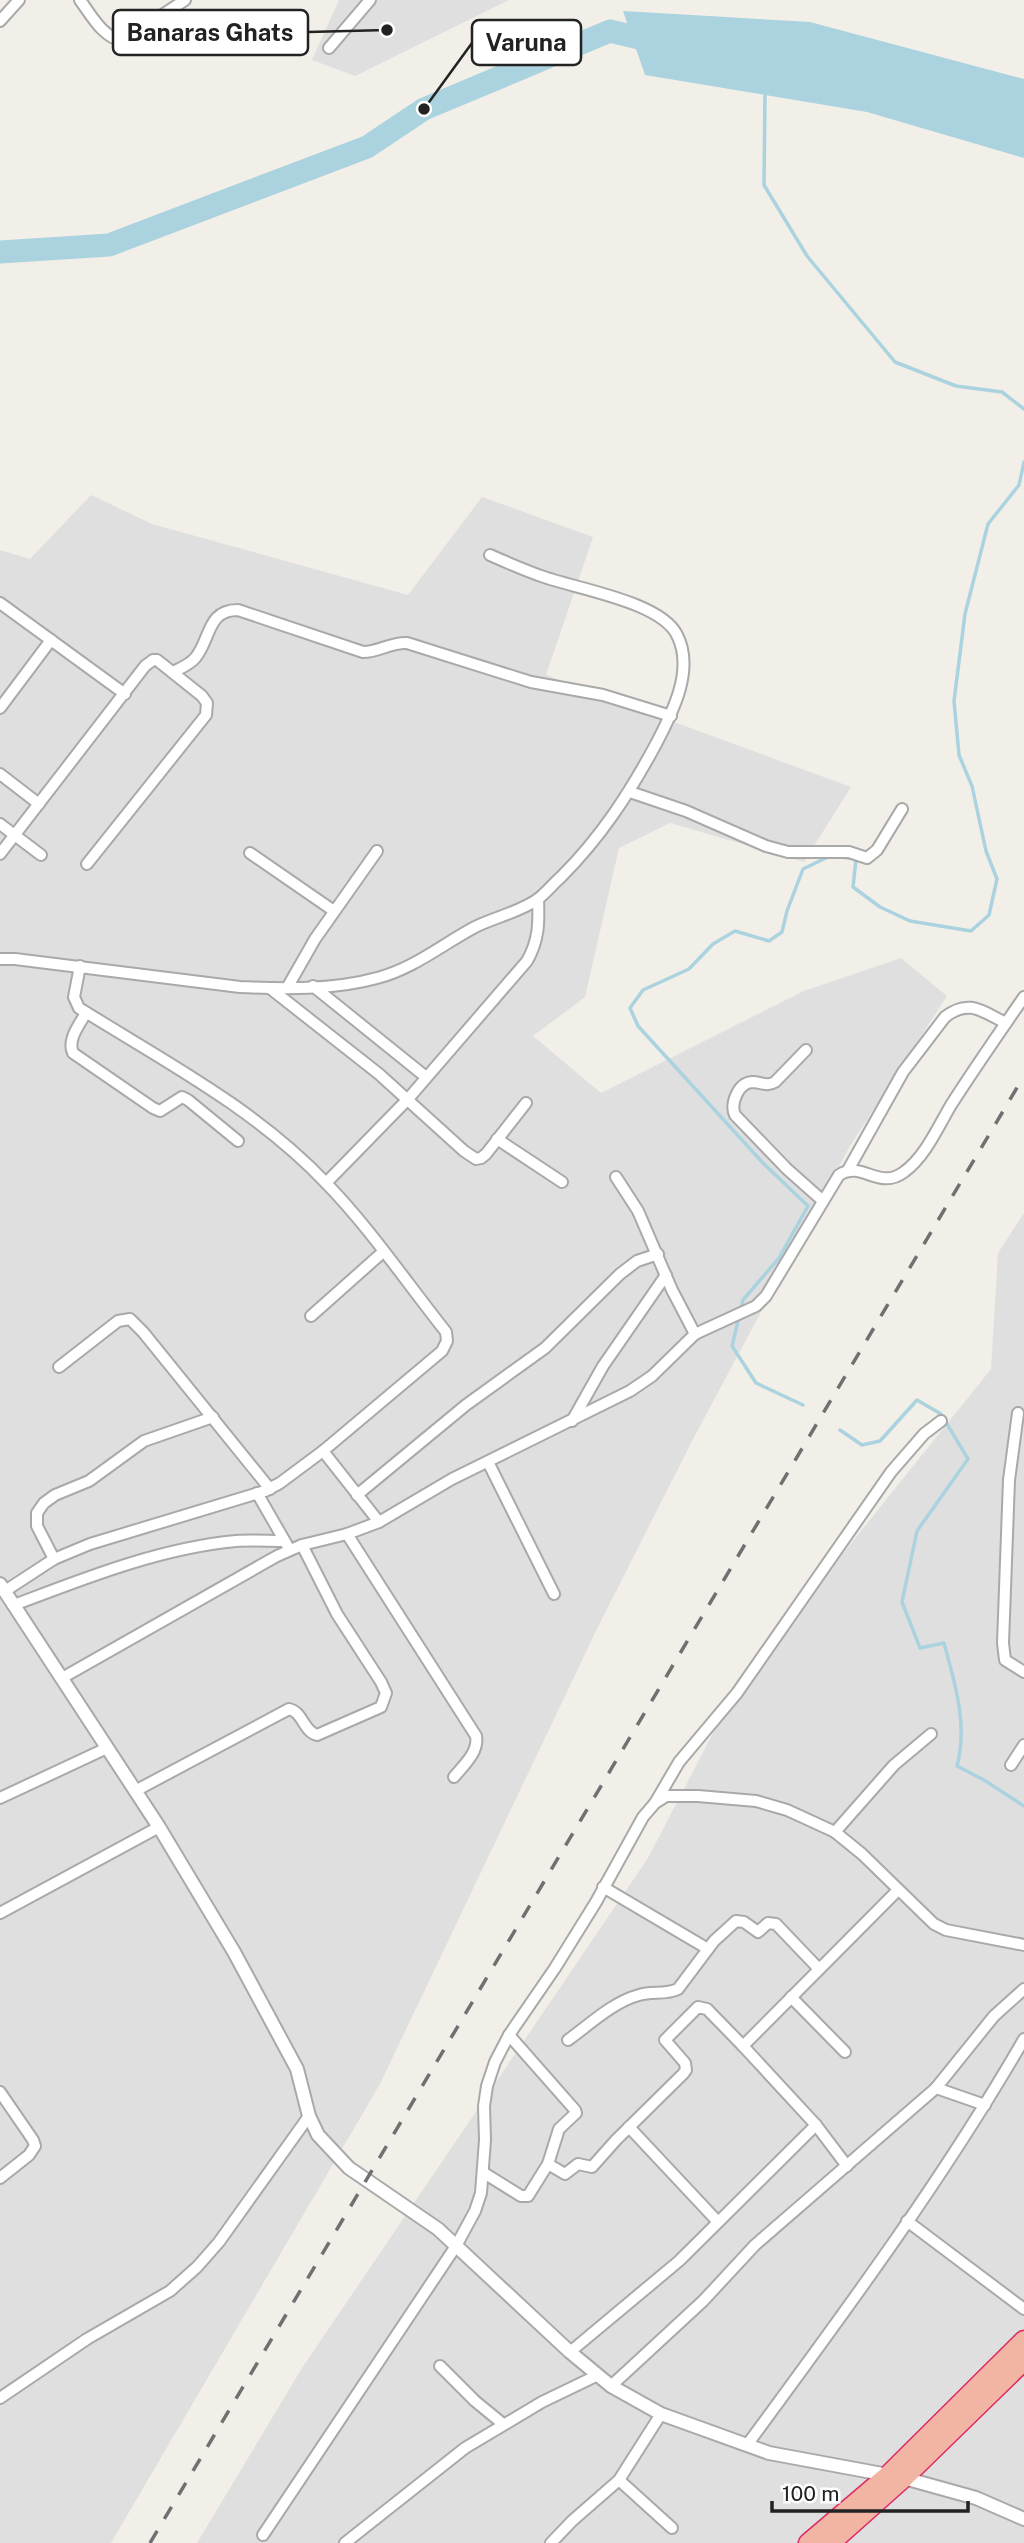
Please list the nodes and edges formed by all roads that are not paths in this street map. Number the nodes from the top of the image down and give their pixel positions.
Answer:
1 (19, 0) edge
2 (80, 0) edge
3 (185, 0) edge
4 (370, 0) edge
5 (0, 20) edge
6 (329, 48) dead end
7 (490, 555) dead end
8 (0, 603) edge
9 (51, 640) junction
10 (173, 672) junction
11 (125, 694) junction
12 (0, 708) edge
13 (671, 716) junction
14 (0, 774) edge
15 (630, 792) junction
16 (39, 804) junction
17 (902, 809) dead end
18 (0, 824) edge
19 (14, 836) junction
20 (377, 851) dead end
21 (250, 853) dead end
22 (0, 855) edge
23 (41, 855) dead end
24 (86, 864) dead end
25 (538, 899) junction
26 (334, 911) junction
27 (0, 959) edge
28 (80, 966) junction
29 (313, 986) junction
30 (287, 988) junction
31 (271, 989) junction
32 (1024, 997) edge
33 (86, 1013) junction
34 (1006, 1023) junction
35 (806, 1049) dead end
36 (426, 1077) junction
37 (408, 1099) junction
38 (526, 1103) dead end
39 (497, 1139) junction
40 (238, 1142) dead end
41 (848, 1170) junction
42 (616, 1177) dead end
43 (562, 1182) dead end
44 (326, 1183) junction
45 (823, 1200) junction
46 (383, 1252) junction
47 (658, 1254) junction
48 (666, 1275) junction
49 (311, 1316) dead end
50 (695, 1334) junction
51 (59, 1367) dead end
52 (1018, 1413) dead end
53 (213, 1418) junction
54 (572, 1421) junction
55 (941, 1421) dead end
56 (323, 1451) junction
57 (488, 1462) junction
58 (270, 1489) junction
59 (257, 1493) junction
60 (357, 1495) junction
61 (379, 1522) junction
62 (347, 1534) junction
63 (287, 1545) junction
64 (302, 1545) junction
65 (54, 1559) junction
66 (2, 1588) edge
67 (554, 1594) dead end
68 (14, 1605) junction
69 (1024, 1672) edge
70 (61, 1678) junction
71 (931, 1734) dead end
72 (1024, 1745) edge
73 (107, 1748) junction
74 (1011, 1765) dead end
75 (454, 1777) dead end
76 (135, 1791) junction
77 (0, 1798) edge
78 (655, 1803) junction
79 (159, 1827) junction
80 (835, 1832) junction
81 (603, 1887) junction
82 (897, 1891) junction
83 (0, 1913) edge
84 (1024, 1945) edge
85 (708, 1949) junction
86 (819, 1969) junction
87 (1024, 1989) edge
88 (791, 1997) junction
89 (509, 2035) junction
90 (1024, 2039) edge
91 (568, 2040) dead end
92 (743, 2046) junction
93 (845, 2052) dead end
94 (936, 2088) junction
95 (0, 2092) edge
96 (985, 2105) junction
97 (309, 2116) junction
98 (816, 2125) junction
99 (629, 2127) junction
100 (548, 2164) junction
101 (847, 2166) junction
102 (484, 2173) junction
103 (0, 2178) edge
104 (908, 2221) junction
105 (718, 2222) junction
106 (456, 2246) junction
107 (1024, 2309) edge
108 (1024, 2340) edge
109 (570, 2352) junction
110 (1024, 2361) edge
111 (440, 2367) dead end
112 (598, 2375) junction
113 (611, 2386) junction
114 (0, 2398) edge
115 (662, 2414) junction
116 (503, 2424) junction
117 (747, 2445) junction
118 (896, 2477) junction
119 (619, 2480) junction
120 (1024, 2519) edge
121 (672, 2528) dead end
122 (263, 2535) dead end
123 (345, 2543) edge
124 (551, 2543) edge
125 (808, 2543) edge
126 (831, 2543) edge

1 - 5 street
2 - 3 street
4 - 6 street
7 - 13 street
8 - 9 street
9 - 11 street
9 - 12 street
10 - 11 street
10 - 13 street
10 - 24 street
11 - 16 street
13 - 15 street
14 - 16 street
15 - 17 street
15 - 25 street
16 - 19 street
18 - 19 street
19 - 22 street
19 - 23 street
20 - 26 street
21 - 26 street
25 - 29 street
25 - 36 street
26 - 30 street
27 - 28 street
28 - 31 street
28 - 33 street
29 - 30 street
29 - 36 street
30 - 31 street
31 - 37 street
32 - 34 street
33 - 40 street
33 - 44 street
34 - 41 street
34 - 41 street
35 - 45 street
36 - 37 street
37 - 39 street
37 - 44 street
38 - 39 street
39 - 43 street
41 - 45 street
42 - 47 street
44 - 46 street
45 - 50 street
46 - 49 street
46 - 56 street
47 - 48 street
47 - 60 street
48 - 50 street
48 - 54 street
50 - 54 street
51 - 53 street
52 - 69 street
53 - 58 street
53 - 65 street
54 - 57 street
55 - 78 street
56 - 58 street
56 - 60 street
57 - 61 street
57 - 67 street
58 - 59 street
59 - 63 street
59 - 65 street
60 - 61 street
61 - 62 street
62 - 64 street
62 - 75 street
63 - 64 street
63 - 68 street
63 - 70 street
64 - 76 street
65 - 66 street
66 - 68 street
68 - 70 street
70 - 73 street
71 - 80 street
72 - 74 street
73 - 76 street
73 - 77 street
76 - 79 street
78 - 80 street
78 - 81 street
79 - 83 street
79 - 97 street
80 - 82 street
81 - 85 street
81 - 89 street
82 - 84 street
82 - 86 street
85 - 86 street
85 - 91 street
86 - 88 street
87 - 94 street
88 - 92 street
88 - 93 street
89 - 100 street
89 - 102 street
90 - 96 street
92 - 98 street
92 - 99 street
94 - 96 street
94 - 101 street
95 - 103 street
96 - 104 street
97 - 106 street
97 - 114 street
98 - 101 street
98 - 105 street
99 - 100 street
99 - 105 street
100 - 102 street
101 - 113 street
102 - 106 street
104 - 107 street
104 - 117 street
105 - 109 street
106 - 109 street
106 - 122 street
108 - 118 highway
109 - 112 street
110 - 118 highway
111 - 116 street
112 - 113 street
112 - 116 street
113 - 115 street
115 - 117 street
115 - 119 street
116 - 123 street
117 - 118 street
118 - 120 street
118 - 125 highway
118 - 126 highway
119 - 121 street
119 - 124 street

